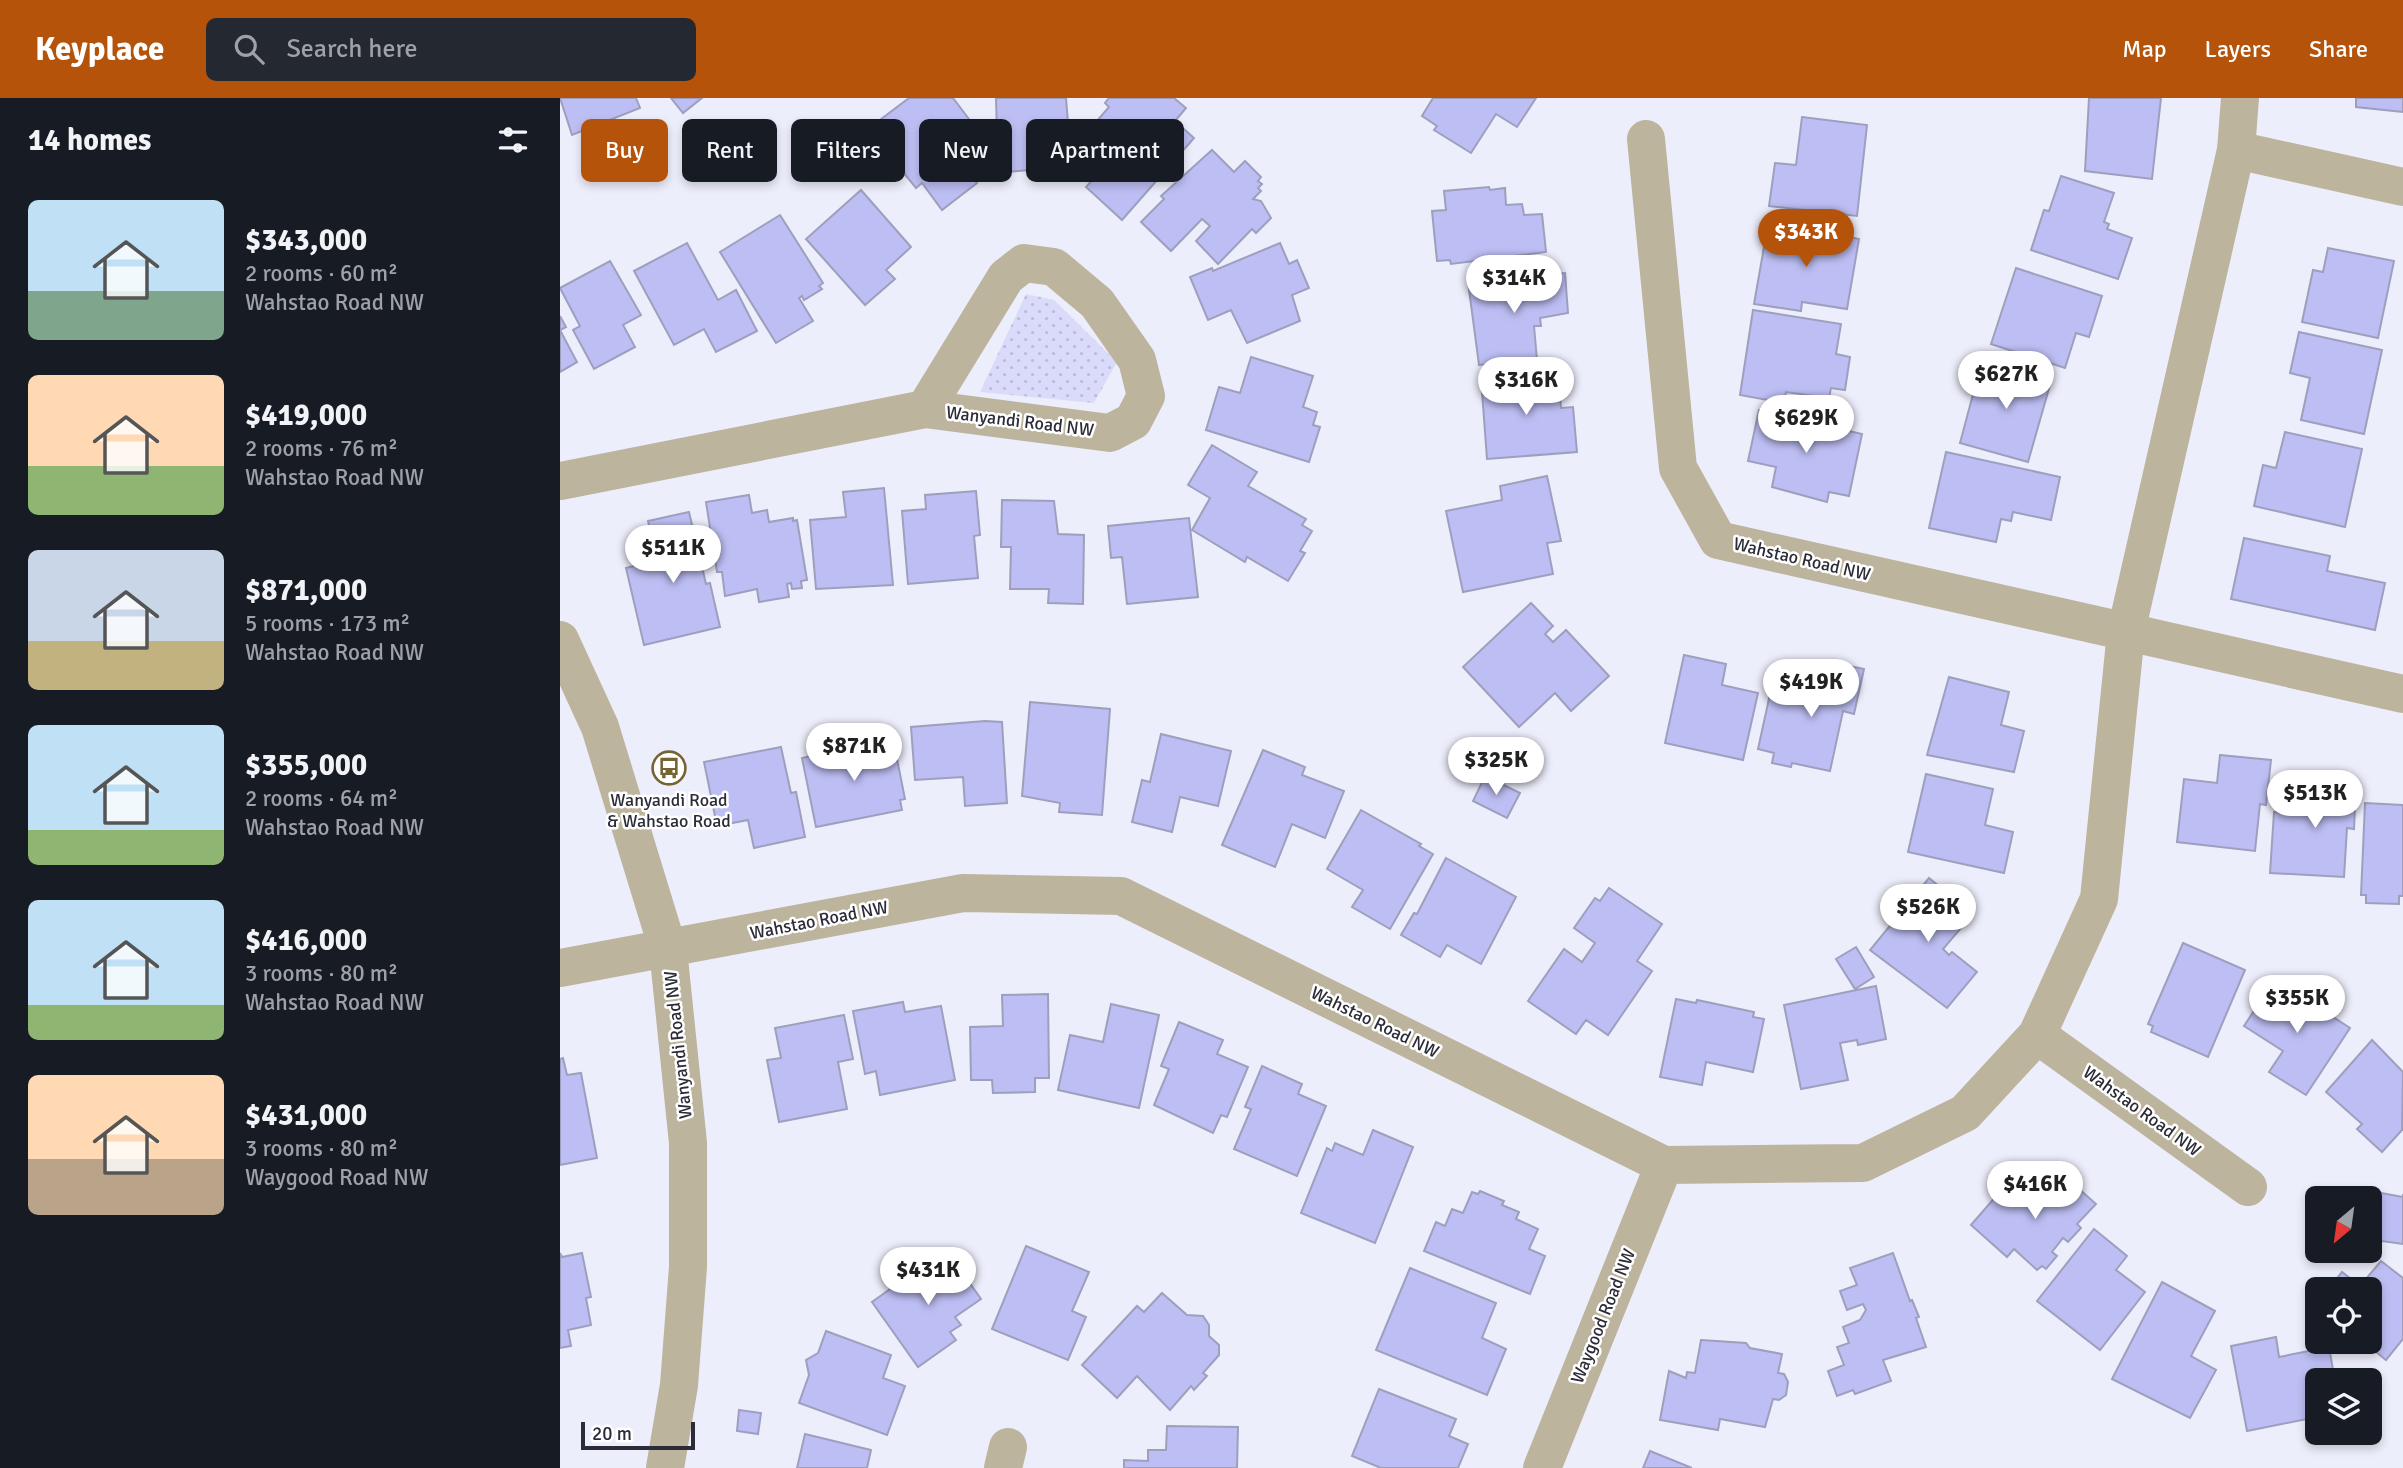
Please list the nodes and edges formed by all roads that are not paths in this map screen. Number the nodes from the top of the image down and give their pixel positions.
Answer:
1 (2240, 98) edge
2 (1646, 139) dead end
3 (2236, 150) junction
4 (2403, 187) edge
5 (925, 409) junction
6 (560, 481) edge
7 (2126, 632) junction
8 (560, 640) edge
9 (2403, 694) edge
10 (668, 949) junction
11 (560, 968) edge
12 (2037, 1035) junction
13 (1664, 1165) junction
14 (2248, 1186) dead end
15 (665, 1468) edge
16 (1542, 1468) edge

1 - 3 street, Wahstao Road NW
2 - 7 street, Wahstao Road NW
3 - 4 street
3 - 7 street, Wahstao Road NW
5 - 5 street, Wanyandi Road NW
5 - 6 street, Wanyandi Road NW
7 - 9 street, Wahstao Road NW
7 - 12 street, Wahstao Road NW
8 - 10 street, Wanyandi Road NW
10 - 11 street, Wahstao Road NW
10 - 13 street, Wahstao Road NW
10 - 15 street, Wanyandi Road NW
12 - 13 street, Wahstao Road NW
12 - 14 street, Wahstao Road NW
13 - 16 street, Waygood Road NW

